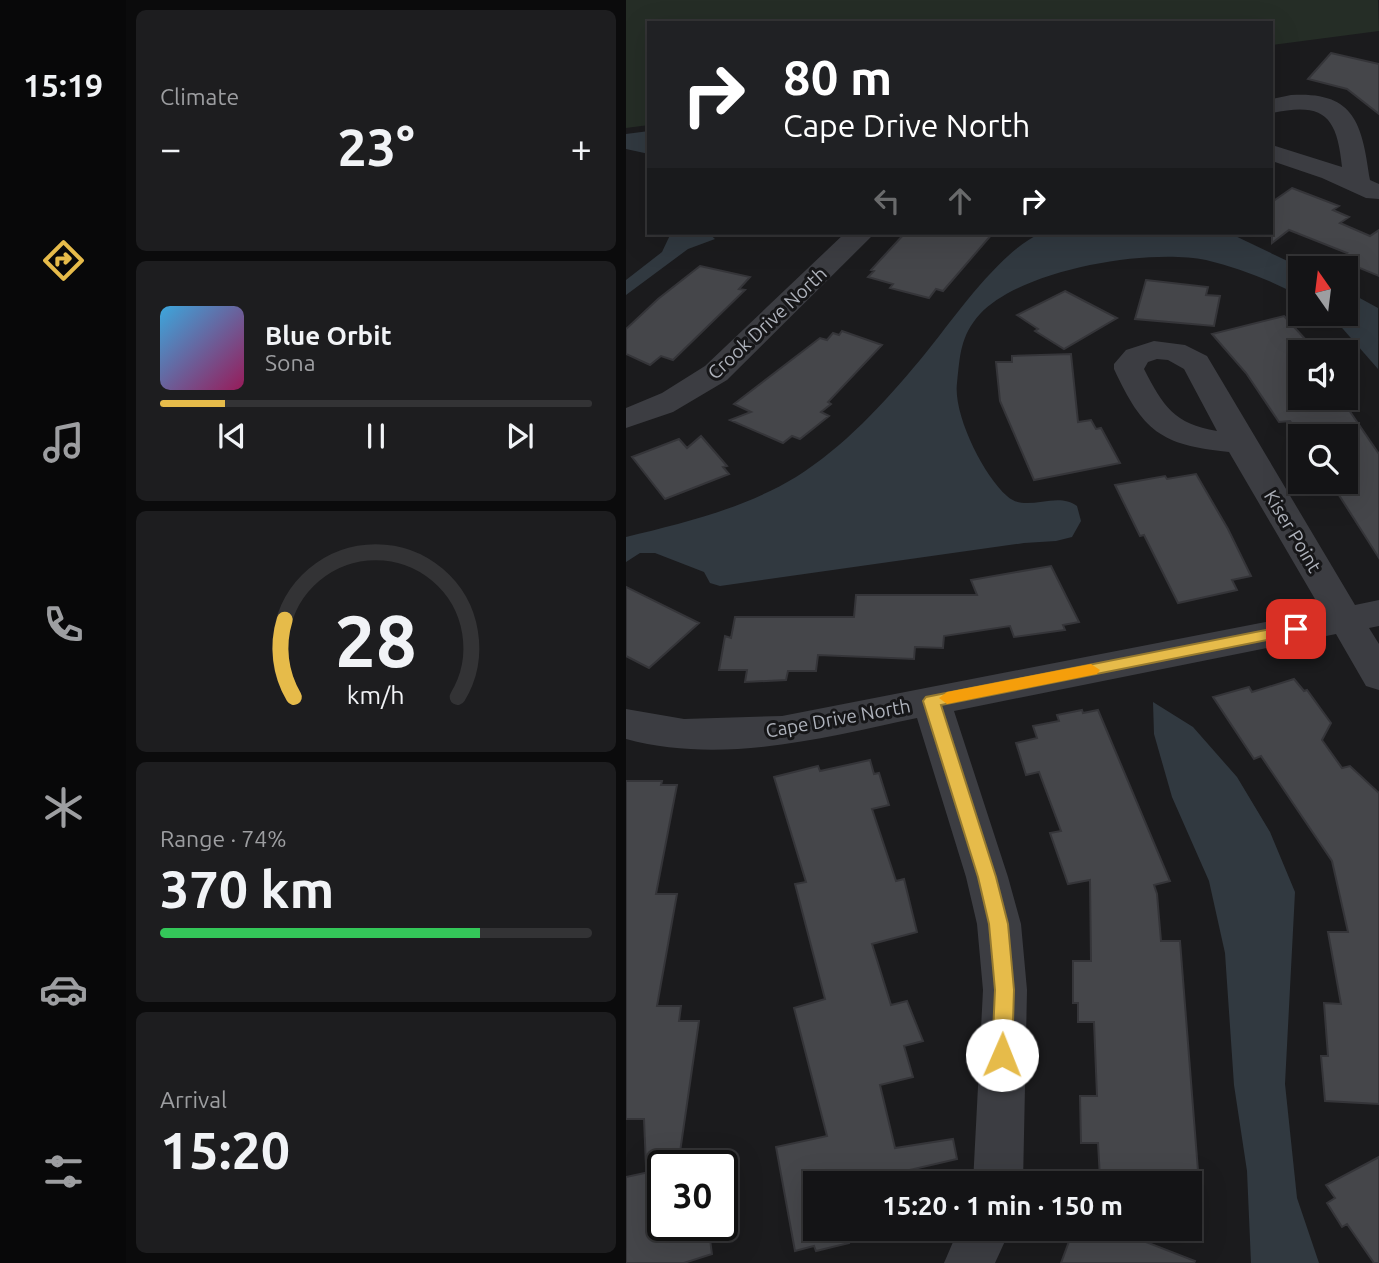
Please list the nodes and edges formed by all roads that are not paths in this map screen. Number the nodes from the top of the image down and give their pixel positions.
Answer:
1 (1273, 106) edge
2 (1273, 153) edge
3 (1368, 189) edge
4 (859, 235) edge
5 (626, 418) edge
6 (1240, 443) dead end
7 (1362, 616) edge
8 (1378, 677) edge
9 (931, 701) junction
10 (626, 724) edge
11 (998, 1171) edge
12 (980, 1241) edge
13 (969, 1263) edge

1 - 3 street
2 - 3 street
4 - 5 street, Crook Drive North
6 - 7 street, Kiser Point
7 - 8 street, Kiser Point
7 - 9 street, Cape Drive North
9 - 10 street, Cape Drive North
9 - 11 street
12 - 13 street

